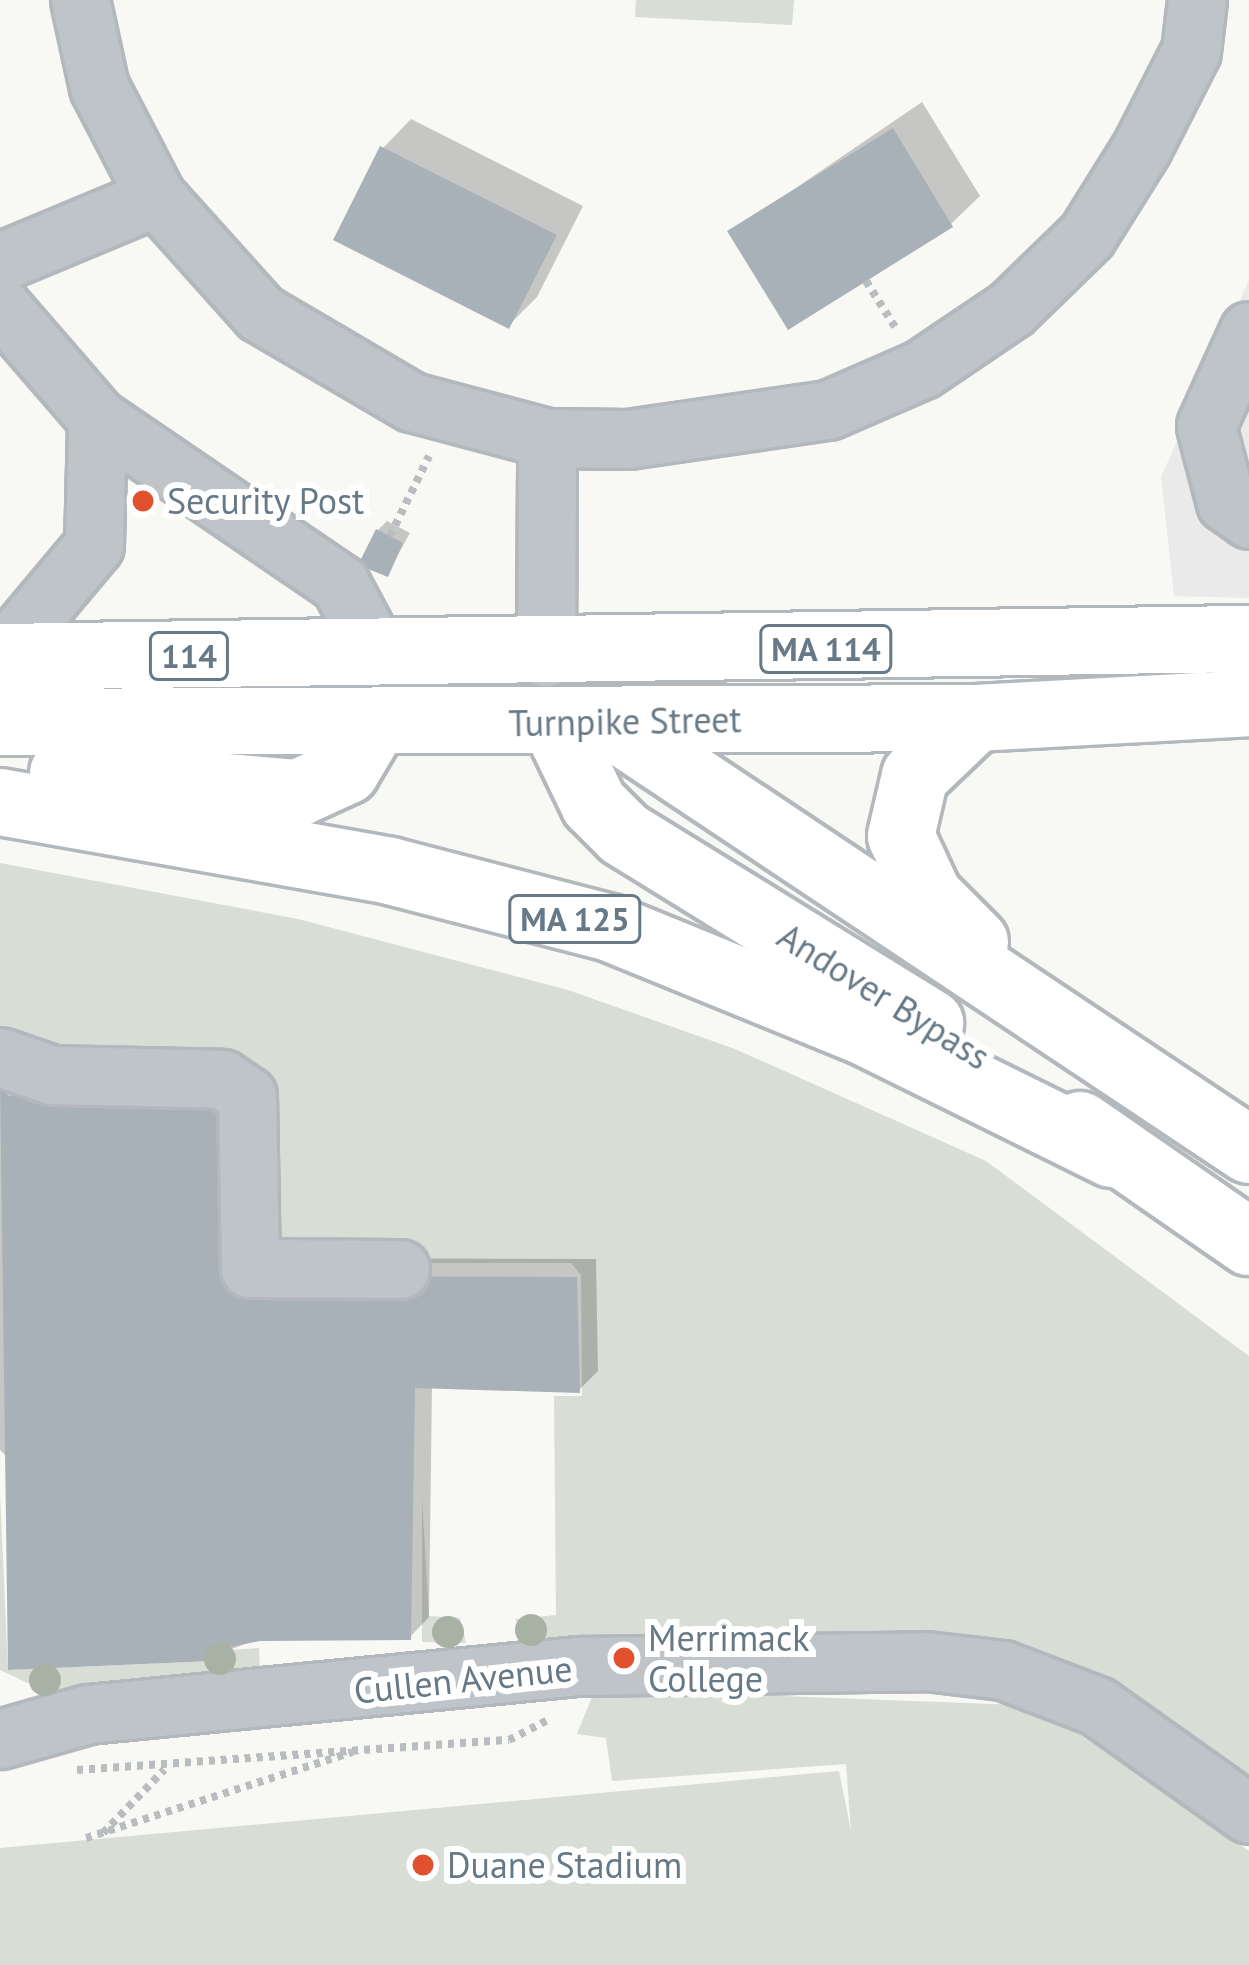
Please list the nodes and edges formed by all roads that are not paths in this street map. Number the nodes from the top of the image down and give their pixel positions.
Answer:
1 (80, 0) edge
2 (1197, 0) edge
3 (156, 196) junction
4 (0, 262) edge
5 (0, 306) edge
6 (1249, 331) edge
7 (97, 418) junction
8 (548, 437) junction
9 (1249, 519) edge
10 (1249, 639) edge
11 (379, 655) junction
12 (0, 657) edge
13 (546, 657) junction
14 (1249, 703) edge
15 (976, 718) junction
16 (579, 720) junction
17 (0, 722) edge
18 (374, 724) junction
19 (0, 768) edge
20 (0, 802) edge
21 (1059, 1023) junction
22 (0, 1057) edge
23 (1249, 1150) edge
24 (1112, 1154) junction
25 (1249, 1242) edge
26 (400, 1270) dead end
27 (0, 1738) edge
28 (1249, 1814) edge

1 - 3 street
2 - 8 street
3 - 4 street
3 - 8 street
5 - 7 street
6 - 9 street
7 - 11 street
7 - 12 street
8 - 13 street
10 - 13 main road, Turnpike Street / MA 114
11 - 12 main road, Turnpike Street / 114
11 - 13 main road, Turnpike Street / 114
11 - 18 main road
13 - 16 main road, MA 125
14 - 15 main road, Turnpike Street / MA 114
15 - 16 main road, Turnpike Street / MA 114
15 - 21 main road
16 - 18 main road, Turnpike Street / MA 114
16 - 21 main road, Andover Bypass
16 - 24 main road, Andover Bypass / MA 125
17 - 18 main road, Turnpike Street / MA 114
18 - 19 main road
20 - 24 main road, MA 125
21 - 23 main road, Andover Bypass
22 - 26 street
24 - 25 main road, Andover Bypass / MA 125
27 - 28 street, Cullen Avenue

